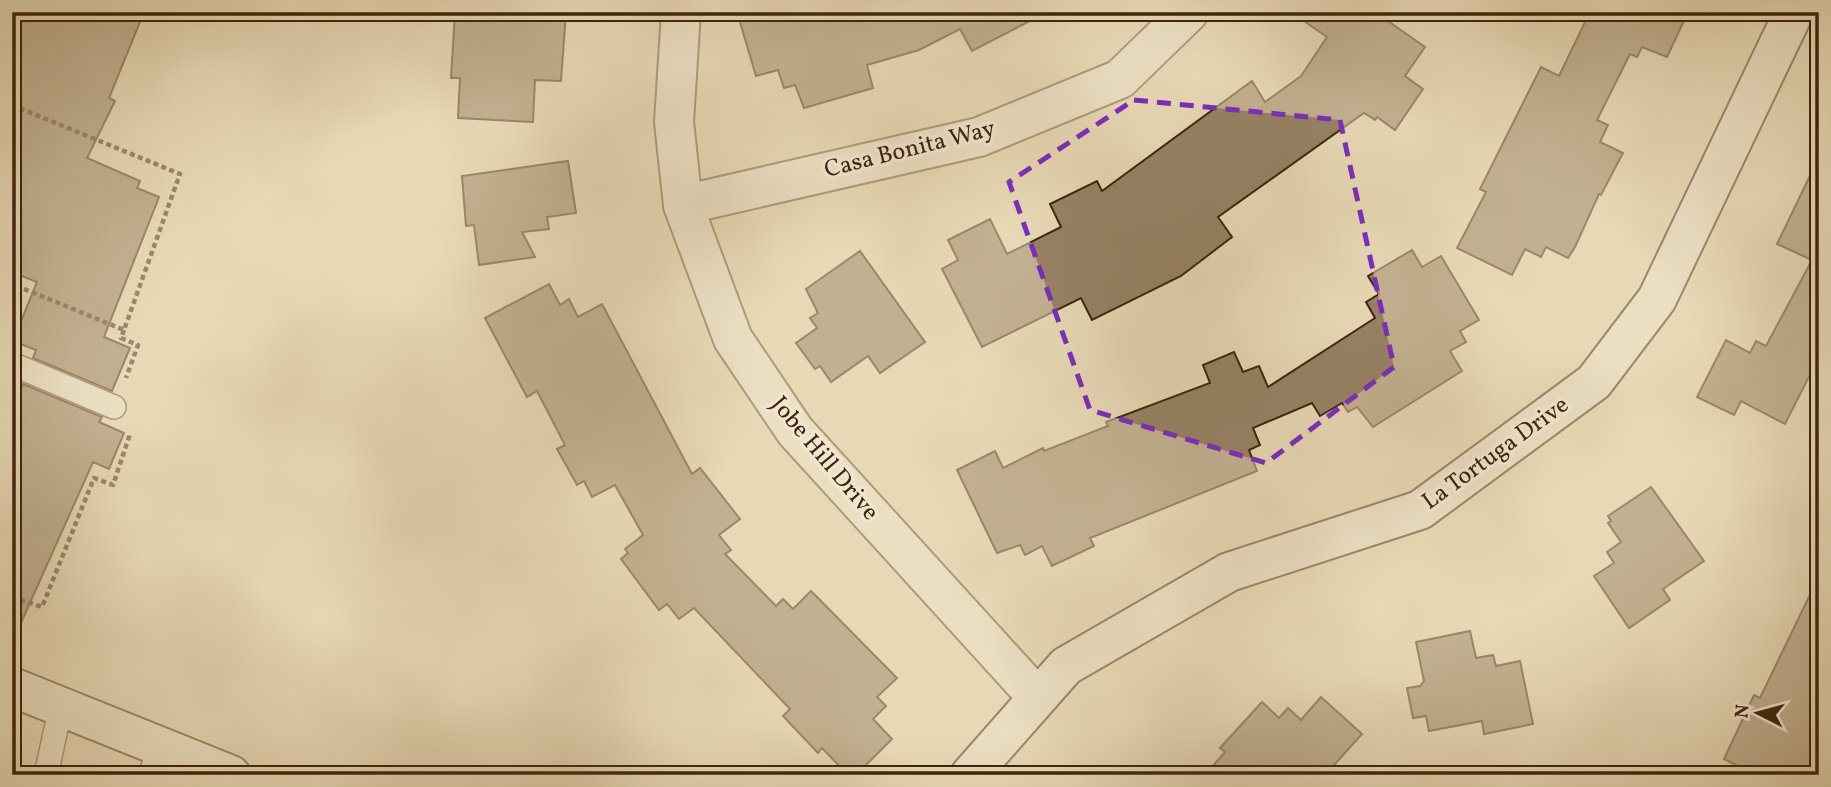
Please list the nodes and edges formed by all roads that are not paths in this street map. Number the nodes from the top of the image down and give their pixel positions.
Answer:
1 (681, 12) edge
2 (1189, 12) edge
3 (1794, 12) edge
4 (683, 205) junction
5 (12, 365) edge
6 (114, 407) road end
7 (12, 687) edge
8 (1037, 697) junction
9 (61, 706) junction
10 (156, 760) edge
11 (46, 775) edge
12 (231, 775) edge
13 (970, 775) edge

1 - 4 street, Jobe Hill Drive
2 - 4 street, Casa Bonita Way
3 - 8 street, La Tortuga Drive
4 - 8 street, Jobe Hill Drive
5 - 6 lane
7 - 9 street
8 - 13 street, La Tortuga Drive
9 - 10 street
9 - 11 lane
10 - 12 street

